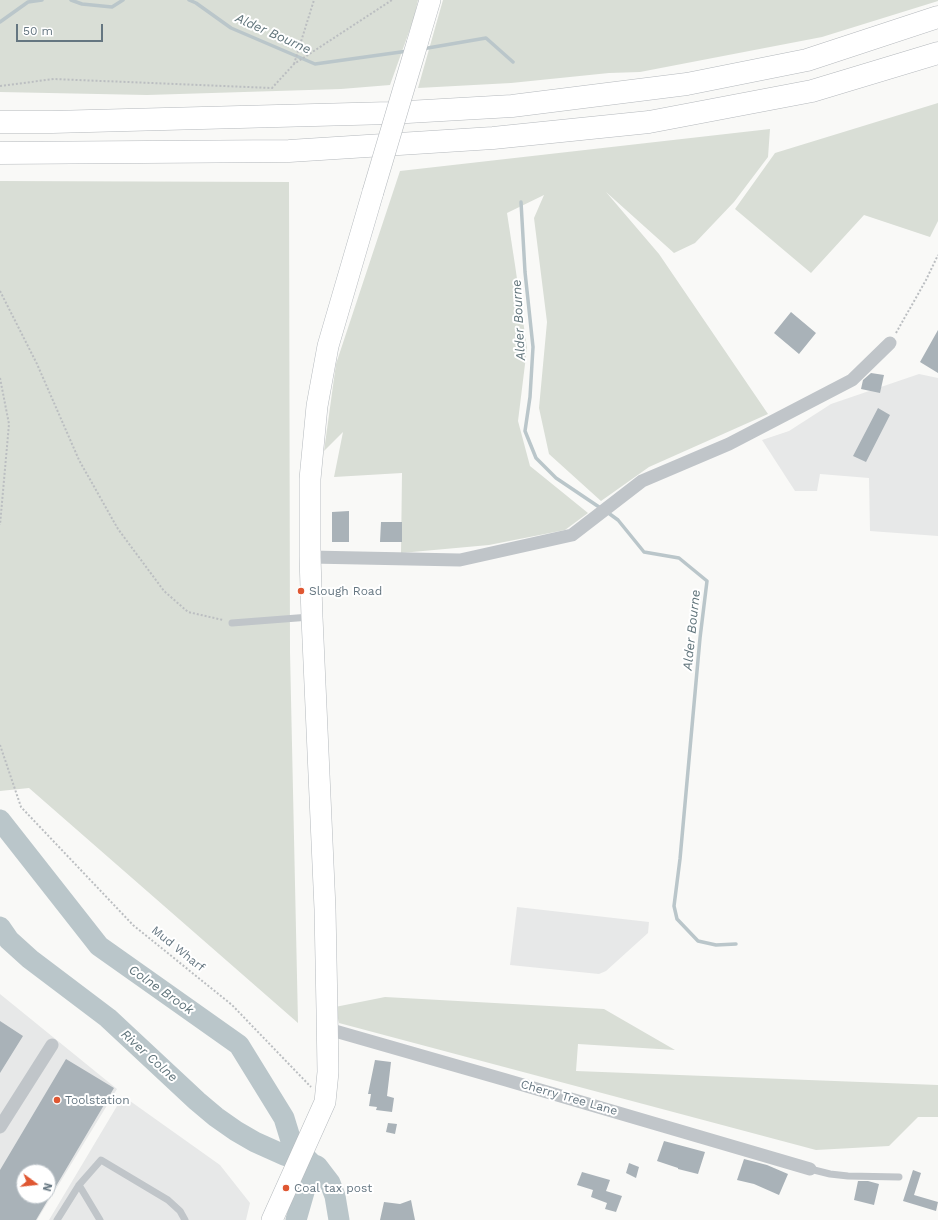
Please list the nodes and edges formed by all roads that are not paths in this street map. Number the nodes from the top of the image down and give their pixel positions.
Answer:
1 (430, 0) edge
2 (938, 17) edge
3 (938, 53) edge
4 (0, 122) edge
5 (0, 153) edge
6 (890, 343) road end
7 (310, 557) junction
8 (312, 617) junction
9 (232, 623) road end
10 (328, 1029) junction
11 (52, 1045) dead end
12 (0, 1127) edge
13 (810, 1169) joint
14 (899, 1177) dead end
15 (79, 1185) junction
16 (57, 1220) edge
17 (100, 1220) edge
18 (185, 1220) edge
19 (272, 1220) edge

1 - 7 main road, bridge
2 - 4 highway
3 - 5 highway
6 - 7 street
7 - 8 main road
8 - 9 lane
8 - 10 main road
10 - 13 street, Cherry Tree Lane
10 - 19 main road
11 - 12 street
13 - 14 lane
15 - 16 lane
15 - 17 lane
15 - 18 lane

